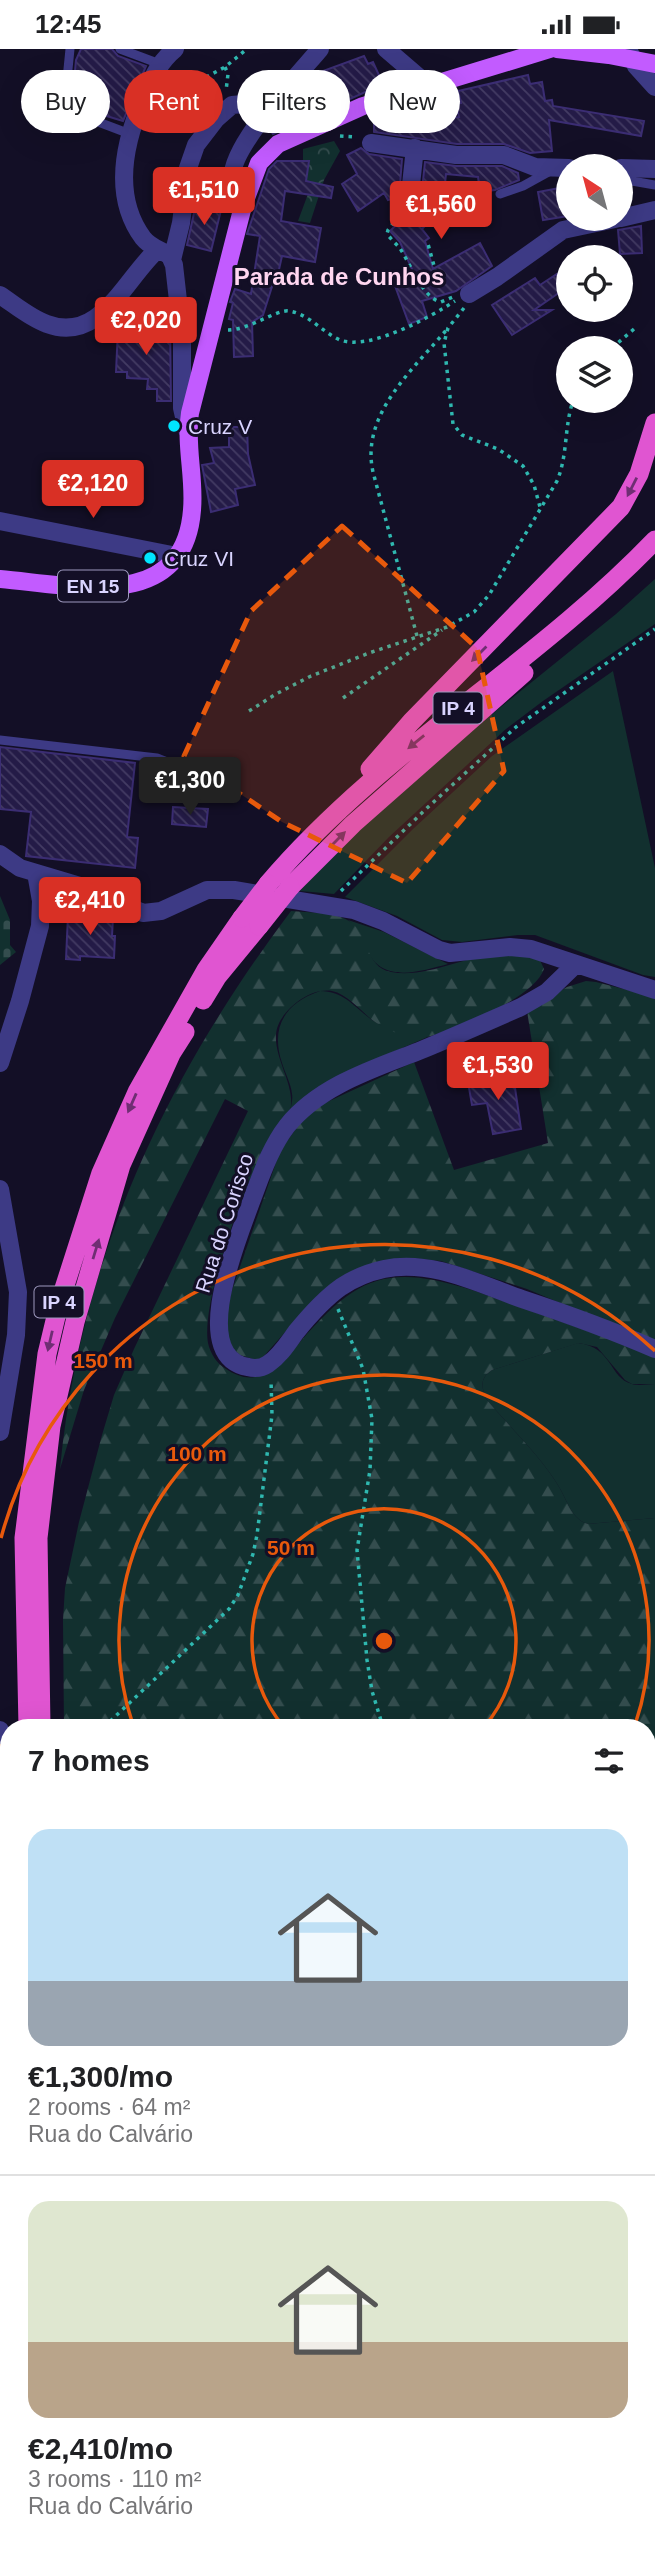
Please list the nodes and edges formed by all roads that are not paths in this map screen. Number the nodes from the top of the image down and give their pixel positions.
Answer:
1 (71, 49) edge
2 (120, 49) edge
3 (175, 49) edge
4 (320, 49) edge
5 (386, 49) edge
6 (550, 49) edge
7 (556, 49) edge
8 (523, 53) edge
9 (638, 56) edge
10 (160, 64) junction
11 (302, 70) edge
12 (410, 70) edge
13 (460, 74) edge
14 (655, 87) edge
15 (237, 105) edge
16 (364, 106) edge
17 (252, 133) edge
18 (130, 134) junction
19 (371, 143) dead end
20 (415, 148) junction
21 (556, 168) edge
22 (655, 169) edge
23 (556, 171) edge
24 (634, 173) edge
25 (634, 178) edge
26 (655, 185) edge
27 (247, 191) junction
28 (500, 194) dead end
29 (408, 201) road end
30 (655, 210) edge
31 (634, 215) edge
32 (562, 231) edge
33 (164, 255) junction
34 (469, 294) road end
35 (0, 295) edge
36 (655, 423) edge
37 (187, 430) junction
38 (0, 521) edge
39 (655, 540) edge
40 (655, 555) edge
41 (177, 556) junction
42 (0, 579) edge
43 (0, 740) edge
44 (196, 785) dead end
45 (332, 816) junction
46 (0, 854) edge
47 (36, 873) junction
48 (250, 922) junction
49 (576, 964) junction
50 (655, 990) edge
51 (0, 1063) edge
52 (0, 1189) edge
53 (655, 1349) edge
54 (0, 1432) edge
55 (27, 1719) edge
56 (41, 1719) edge
57 (0, 1730) edge
58 (0, 1761) edge

1 - 18 lane
2 - 10 lane
3 - 10 street
4 - 11 street
5 - 12 street
6 - 8 main road, EN 15
7 - 9 main road
8 - 13 main road, EN 15
9 - 14 street
10 - 18 street
15 - 33 street
16 - 27 main road, EN 15
17 - 27 street
18 - 33 street
19 - 20 street
20 - 21 street
20 - 29 street
22 - 24 street
23 - 28 lane
25 - 26 lane
27 - 37 main road, EN 15
30 - 31 street
32 - 34 street
33 - 35 street
33 - 37 street
36 -> 45 highway
37 - 41 main road, EN 15
38 - 41 street
39 -> 45 highway, IP 4
48 -> 40 highway, IP 4, bridge
41 - 42 main road, EN 15
43 - 44 lane
45 - 48 highway, IP 4, bridge
46 - 47 street
47 - 49 street
47 - 51 street
48 -> 55 highway, IP 4
56 -> 48 highway, IP 4
49 - 50 street
49 - 53 street, Rua do Corisco
52 - 54 street
57 - 58 street

